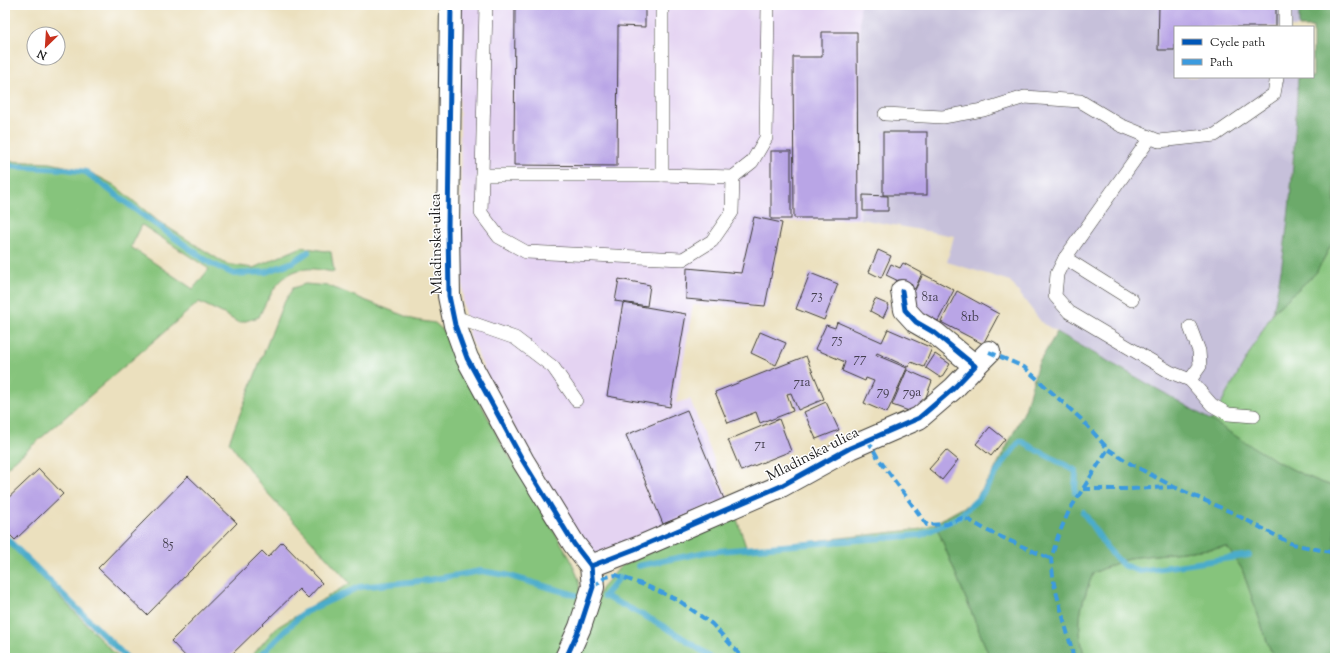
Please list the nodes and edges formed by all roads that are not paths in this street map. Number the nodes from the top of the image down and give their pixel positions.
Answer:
1 (451, 5) edge
2 (486, 5) edge
3 (662, 5) edge
4 (768, 5) edge
5 (1285, 5) edge
6 (1285, 26) edge
7 (1277, 78) edge
8 (885, 114) dead end
9 (1150, 138) junction
10 (482, 174) junction
11 (662, 175) junction
12 (733, 177) junction
13 (1065, 258) junction
14 (902, 291) dead end
15 (1132, 300) dead end
16 (452, 316) junction
17 (1190, 327) dead end
18 (1190, 380) junction
19 (576, 400) dead end
20 (1254, 416) dead end
21 (591, 566) junction
22 (566, 658) edge

1 - 16 street, Mladinska ulica
2 - 10 lane
3 - 11 lane
4 - 12 lane
5 - 6 lane
7 - 9 lane
8 - 9 lane
9 - 13 lane
10 - 11 lane
10 - 12 lane
11 - 12 lane
13 - 15 lane
13 - 18 lane
14 - 21 street, Mladinska ulica
16 - 19 lane
16 - 21 street, Mladinska ulica
17 - 18 lane
18 - 20 lane
21 - 22 street

